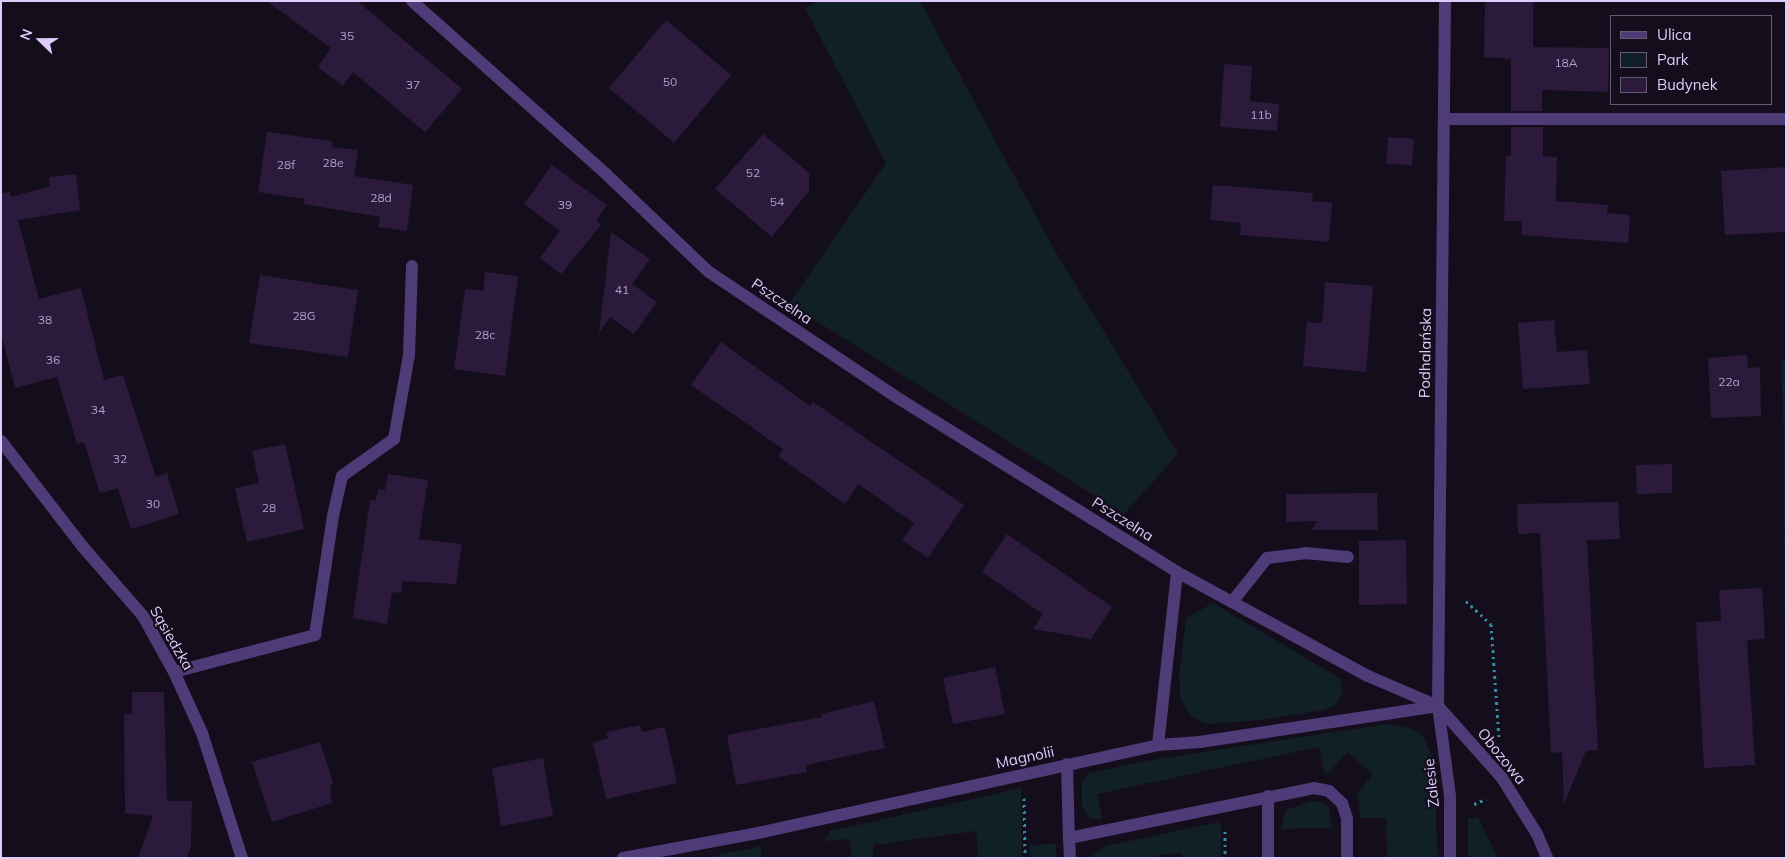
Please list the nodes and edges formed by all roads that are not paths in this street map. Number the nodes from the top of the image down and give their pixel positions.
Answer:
1 (412, 1) edge
2 (1445, 1) edge
3 (1444, 119) junction
4 (1786, 119) edge
5 (412, 266) dead end
6 (1, 442) edge
7 (1348, 557) dead end
8 (1177, 572) junction
9 (1232, 602) junction
10 (174, 672) junction
11 (1438, 706) junction
12 (1158, 744) junction
13 (1067, 764) junction
14 (1268, 796) junction
15 (1069, 838) junction
16 (242, 858) edge
17 (623, 858) edge
18 (1070, 858) edge
19 (1268, 858) edge
20 (1347, 858) edge
21 (1450, 858) edge
22 (1547, 858) edge

1 - 8 street, Pszczelna
2 - 3 street, Podhalańska
3 - 4 street
3 - 11 street, Podhalańska
5 - 10 street
6 - 10 street, Sąsiedzka
7 - 9 street
8 - 9 street, Pszczelna
8 - 12 street
9 - 11 street, Pszczelna
10 - 16 street, Sąsiedzka
11 - 12 street, Magnolii
11 - 21 street, Zalesie
11 - 22 street, Obozowa
12 - 13 street, Magnolii
13 - 15 street
13 - 17 street, Magnolii
14 - 15 street
14 - 19 street
14 - 20 street
15 - 18 street

